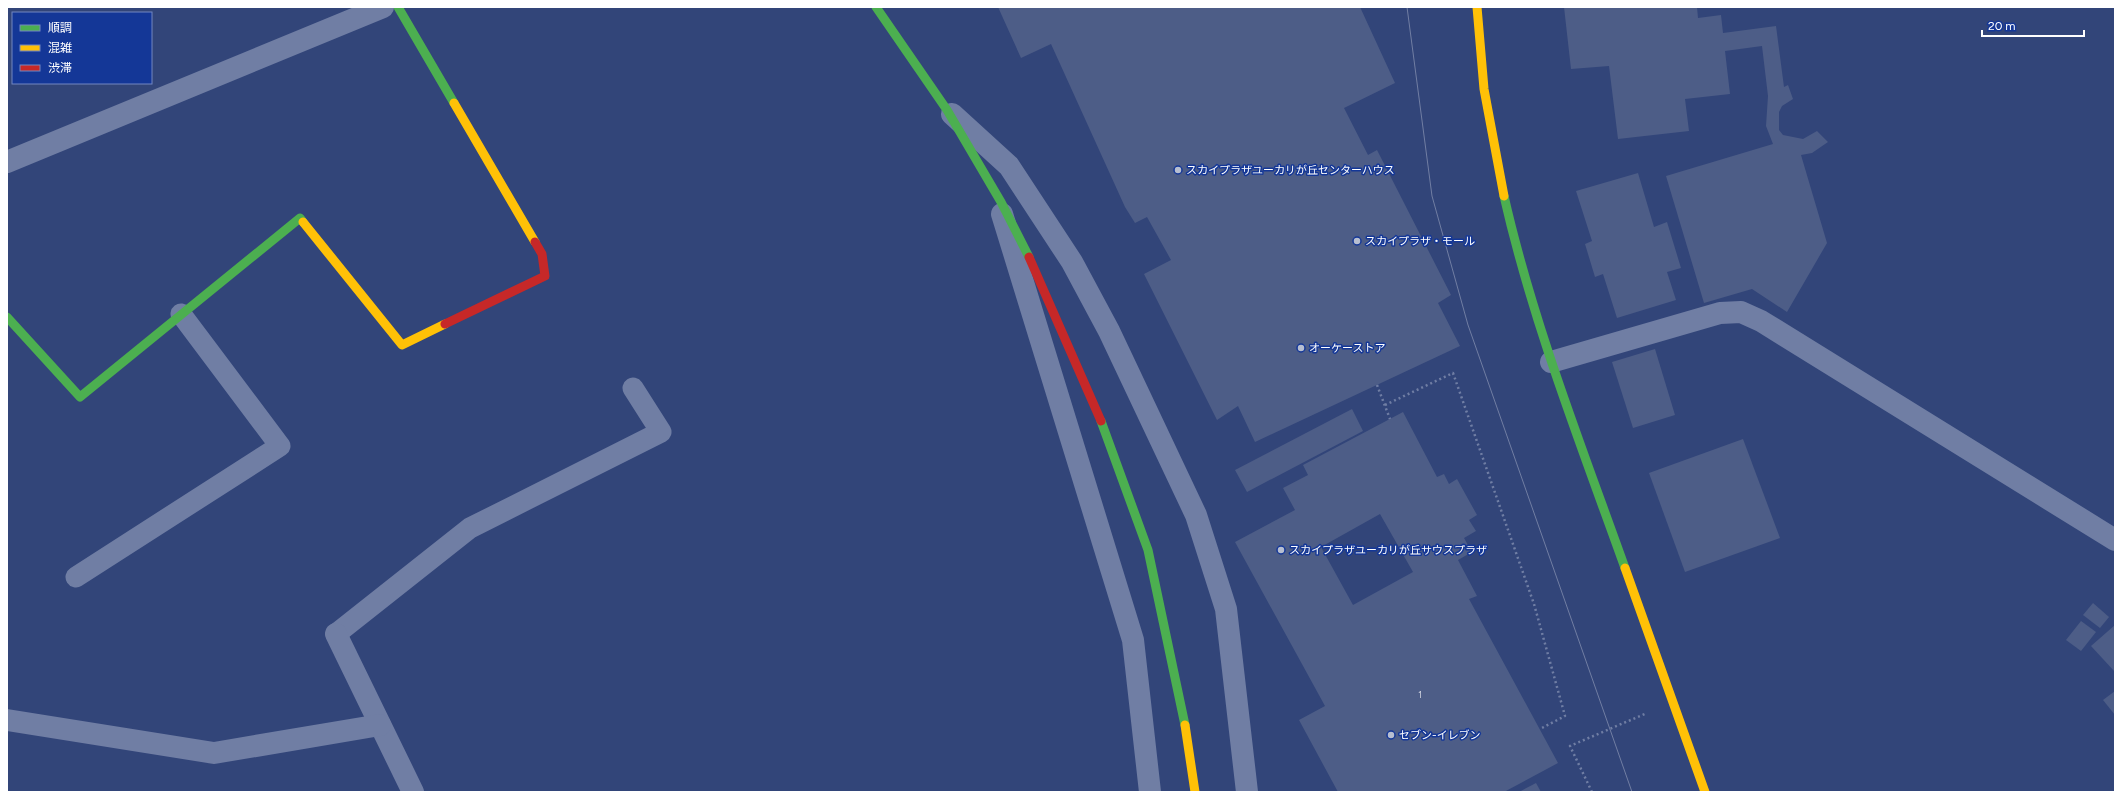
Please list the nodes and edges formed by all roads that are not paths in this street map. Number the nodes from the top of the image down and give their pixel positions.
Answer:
1 (383, 7) edge
2 (398, 7) edge
3 (876, 7) edge
4 (1477, 7) edge
5 (947, 110) junction
6 (7, 162) edge
7 (1001, 202) junction
8 (181, 314) junction
9 (7, 317) edge
10 (1551, 362) junction
11 (633, 388) dead end
12 (2115, 540) edge
13 (76, 577) dead end
14 (336, 634) joint
15 (7, 720) edge
16 (380, 725) junction
17 (413, 792) edge
18 (1150, 792) edge
19 (1195, 792) edge
20 (1247, 792) edge
21 (1705, 792) edge

1 - 6 street
2 - 8 street
3 - 5 street
4 - 10 street
5 - 7 street
5 - 20 street
7 - 18 street
7 - 19 street
8 - 9 street
8 - 13 lane
10 - 12 street
10 - 21 street
11 - 14 lane
14 - 16 street
15 - 16 street
16 - 17 street

